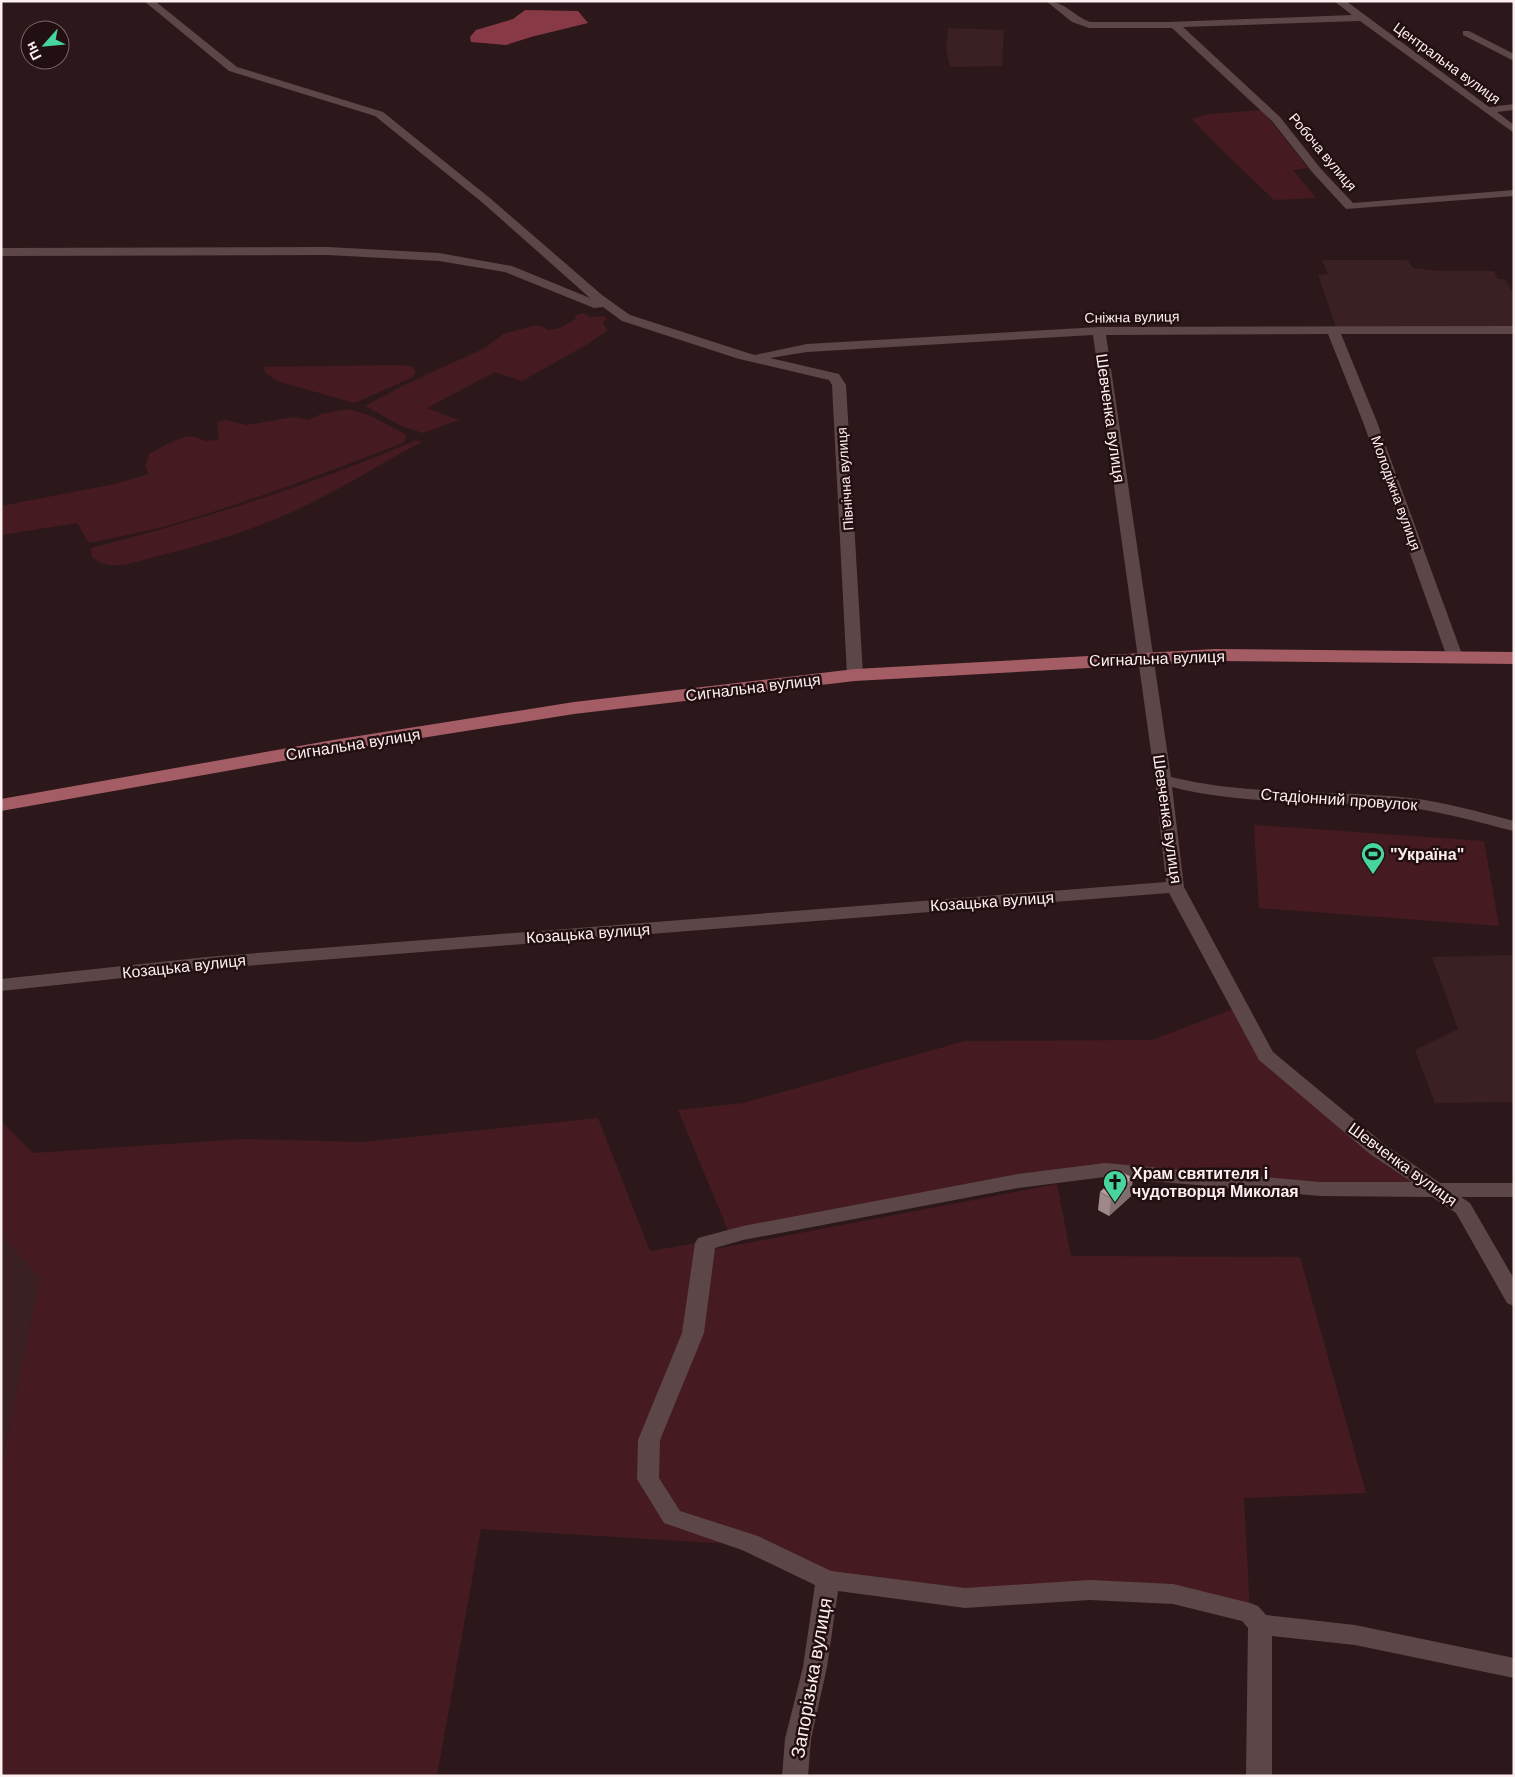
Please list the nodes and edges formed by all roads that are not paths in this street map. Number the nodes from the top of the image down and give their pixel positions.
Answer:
1 (149, 1) edge
2 (1051, 1) edge
3 (1339, 1) edge
4 (1364, 18) junction
5 (1175, 25) junction
6 (1466, 33) dead end
7 (1514, 58) edge
8 (1514, 107) edge
9 (1489, 110) junction
10 (1514, 130) edge
11 (1514, 193) edge
12 (1, 252) edge
13 (626, 318) junction
14 (1333, 330) junction
15 (1514, 330) edge
16 (1099, 331) junction
17 (807, 348) junction
18 (748, 357) junction
19 (811, 371) junction
20 (1455, 657) junction
21 (1144, 658) junction
22 (1514, 658) edge
23 (855, 675) junction
24 (1163, 780) junction
25 (1, 805) edge
26 (1514, 826) edge
27 (1175, 887) junction
28 (1, 985) edge
29 (1436, 1189) junction
30 (1514, 1190) edge
31 (1514, 1298) edge
32 (828, 1580) junction
33 (1260, 1626) junction
34 (1514, 1668) edge
35 (795, 1776) edge
36 (1259, 1776) edge

1 - 13 street
2 - 5 street
3 - 4 street, Центральна вулиця
4 - 5 street
4 - 9 street, Центральна вулиця
5 - 11 street, Робоча вулиця
6 - 7 street
8 - 9 street
9 - 10 street, Центральна вулиця
12 - 13 street
13 - 18 street, Північна вулиця
14 - 15 street, Сніжна вулиця
14 - 16 street, Сніжна вулиця
14 - 20 street, Молодіжна вулиця
16 - 17 street, Сніжна вулиця
16 - 21 street, Шевченка вулиця
17 - 18 street, Сніжна вулиця
17 - 19 street
18 - 19 street, Північна вулиця
19 - 23 street, Північна вулиця
20 - 21 main road, Сигнальна вулиця
20 - 22 main road, Сигнальна вулиця
21 - 23 main road, Сигнальна вулиця
21 - 24 street, Шевченка вулиця
23 - 25 main road, Сигнальна вулиця
24 - 26 street, Стадіонний провулок
24 - 27 street, Шевченка вулиця
27 - 28 street, Козацька вулиця
27 - 29 street, Шевченка вулиця
29 - 30 street
29 - 31 street, Шевченка вулиця
29 - 32 street
32 - 33 street
32 - 35 street, Запорізька вулиця
33 - 34 street
33 - 36 street

